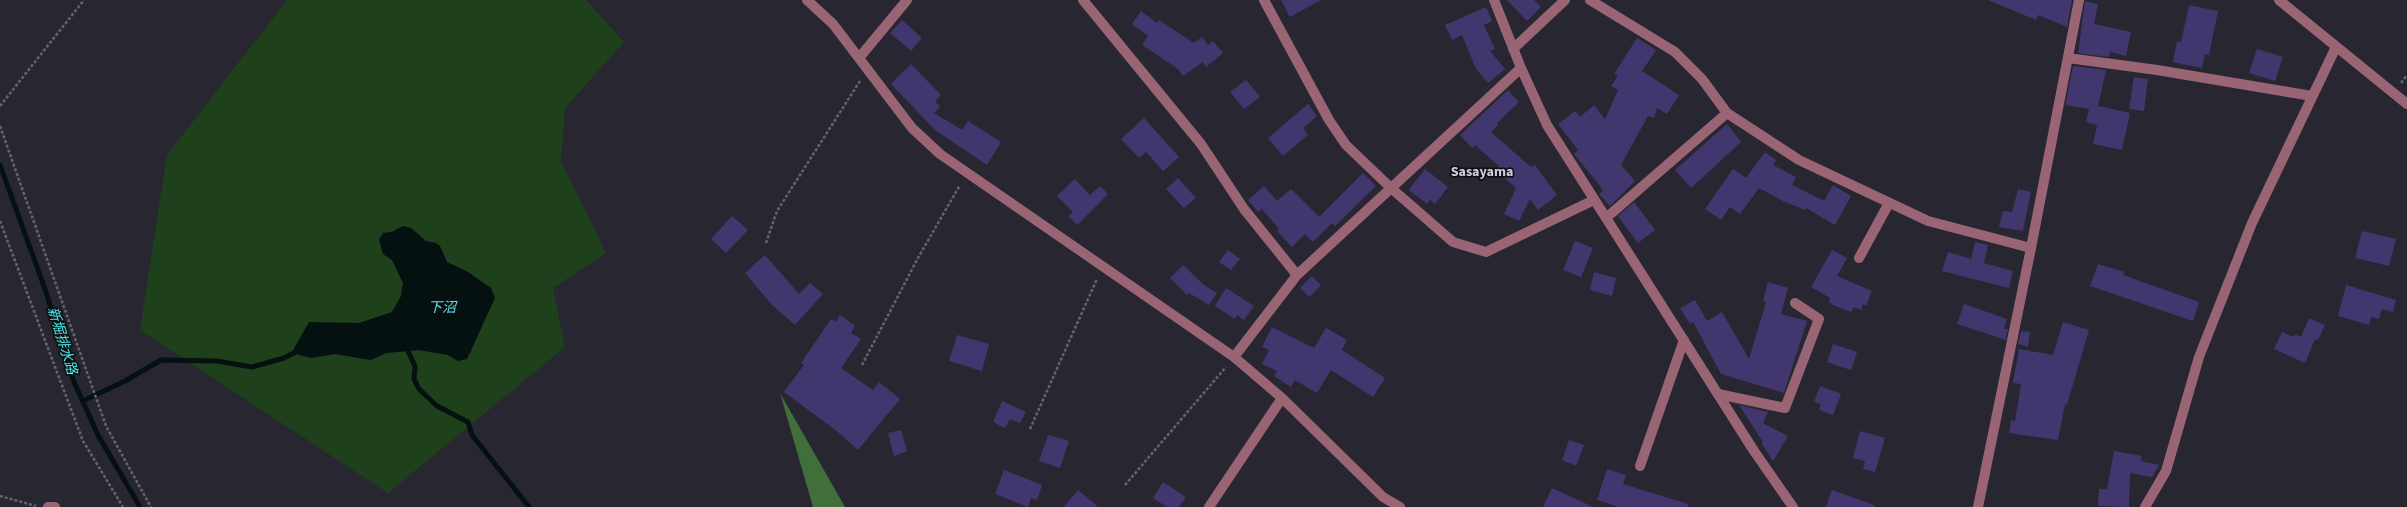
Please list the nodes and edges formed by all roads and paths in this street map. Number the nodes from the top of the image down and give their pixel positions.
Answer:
1 (84, 0) edge
2 (807, 0) edge
3 (907, 0) edge
4 (1083, 0) edge
5 (1264, 0) edge
6 (1494, 0) edge
7 (1565, 0) edge
8 (1590, 0) edge
9 (2079, 0) edge
10 (2279, 0) edge
11 (2336, 47) junction
12 (1514, 49) junction
13 (859, 58) junction
14 (2068, 58) junction
15 (1521, 68) junction
16 (867, 69) junction
17 (2312, 96) junction
18 (2407, 104) edge
19 (0, 106) edge
20 (1727, 113) junction
21 (0, 126) edge
22 (967, 173) junction
23 (1391, 188) junction
24 (1594, 200) junction
25 (1889, 203) junction
26 (1606, 218) junction
27 (0, 222) edge
28 (766, 243) dead end
29 (2032, 248) junction
30 (1859, 258) dead end
31 (1103, 266) junction
32 (1297, 275) junction
33 (1795, 303) dead end
34 (1684, 340) junction
35 (1234, 357) junction
36 (862, 365) dead end
37 (1718, 394) junction
38 (1282, 398) junction
39 (1030, 430) dead end
40 (1640, 466) dead end
41 (1125, 485) dead end
42 (0, 496) edge
43 (40, 507) edge
44 (48, 507) edge
45 (55, 507) edge
46 (123, 507) edge
47 (151, 507) edge
48 (1209, 507) edge
49 (1400, 507) edge
50 (1793, 507) edge
51 (1978, 507) edge
52 (2145, 507) edge

1 - 19 path
2 - 13 street
3 - 13 street
4 - 32 street
5 - 23 street
6 - 12 street
7 - 12 street
8 - 20 street
9 - 14 street
10 - 11 street
11 - 17 street
11 - 18 street
12 - 15 street
13 - 16 street
14 - 17 street
14 - 29 street
15 - 23 street
15 - 24 street
16 - 22 street
16 - 28 path
17 - 52 street
20 - 25 street
20 - 26 street
21 - 47 path
22 - 31 street
22 - 36 path
23 - 24 street
23 - 32 street
24 - 26 street
25 - 29 street
25 - 30 street
26 - 34 street
27 - 46 path
29 - 51 street
31 - 35 street
31 - 39 path
32 - 35 street
33 - 37 street
34 - 37 street
34 - 40 street
35 - 38 street
35 - 41 path
37 - 50 street
38 - 48 street
38 - 49 street
42 - 43 path
44 - 45 street

